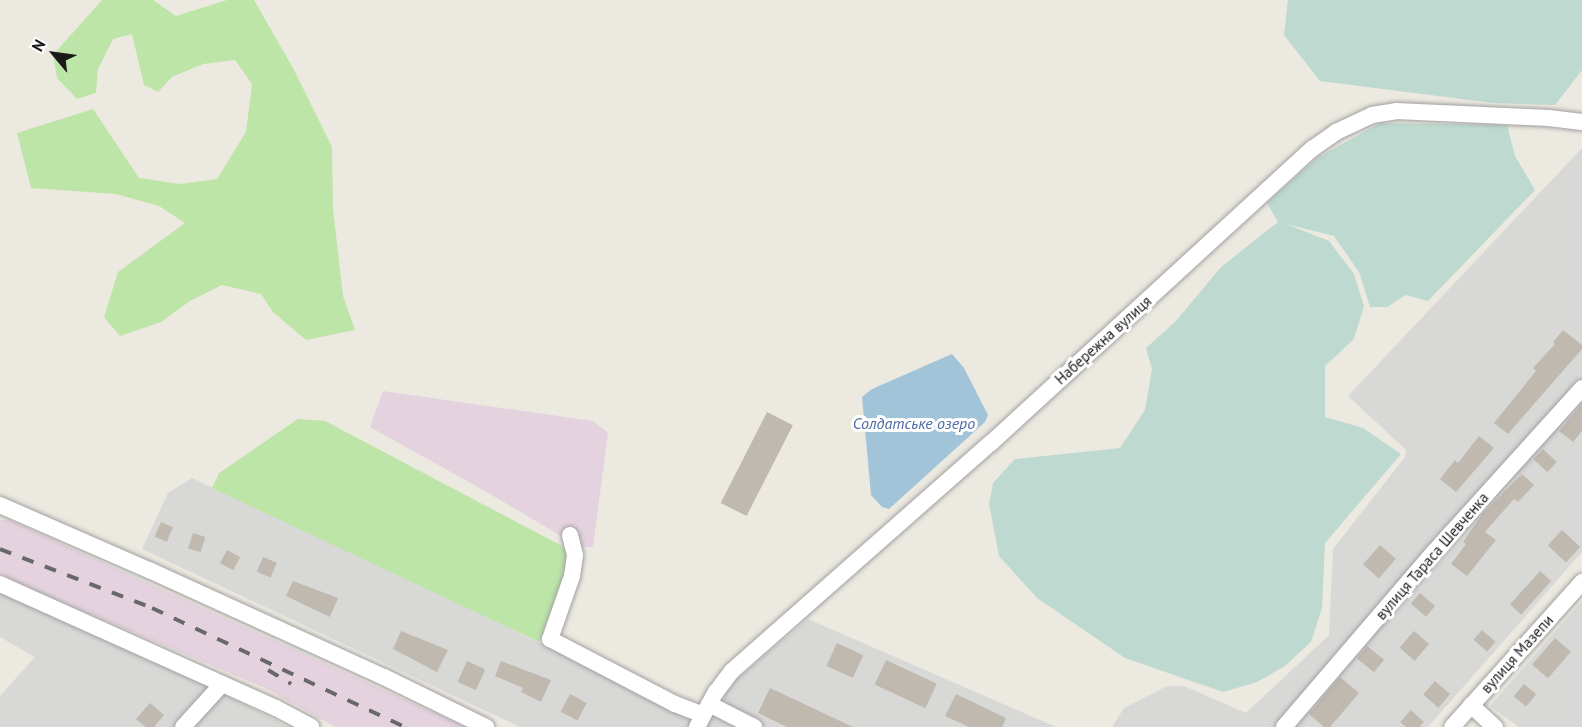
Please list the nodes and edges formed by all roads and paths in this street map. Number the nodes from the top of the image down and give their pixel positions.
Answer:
1 (1582, 122) edge
2 (1582, 388) edge
3 (0, 505) edge
4 (570, 535) dead end
5 (1582, 582) edge
6 (0, 584) edge
7 (222, 684) junction
8 (1471, 705) junction
9 (703, 715) edge
10 (183, 727) edge
11 (311, 727) edge
12 (486, 727) edge
13 (754, 727) edge
14 (1284, 727) edge
15 (1452, 727) edge
16 (1495, 727) edge

1 - 9 street, Набережна вулиця
2 - 14 street, вулиця Тараса Шевченка
3 - 12 street
4 - 9 street
5 - 8 street, вулиця Мазепи
6 - 7 street
7 - 10 street
7 - 11 street
8 - 15 street, вулиця Мазепи
8 - 16 street
9 - 13 street

